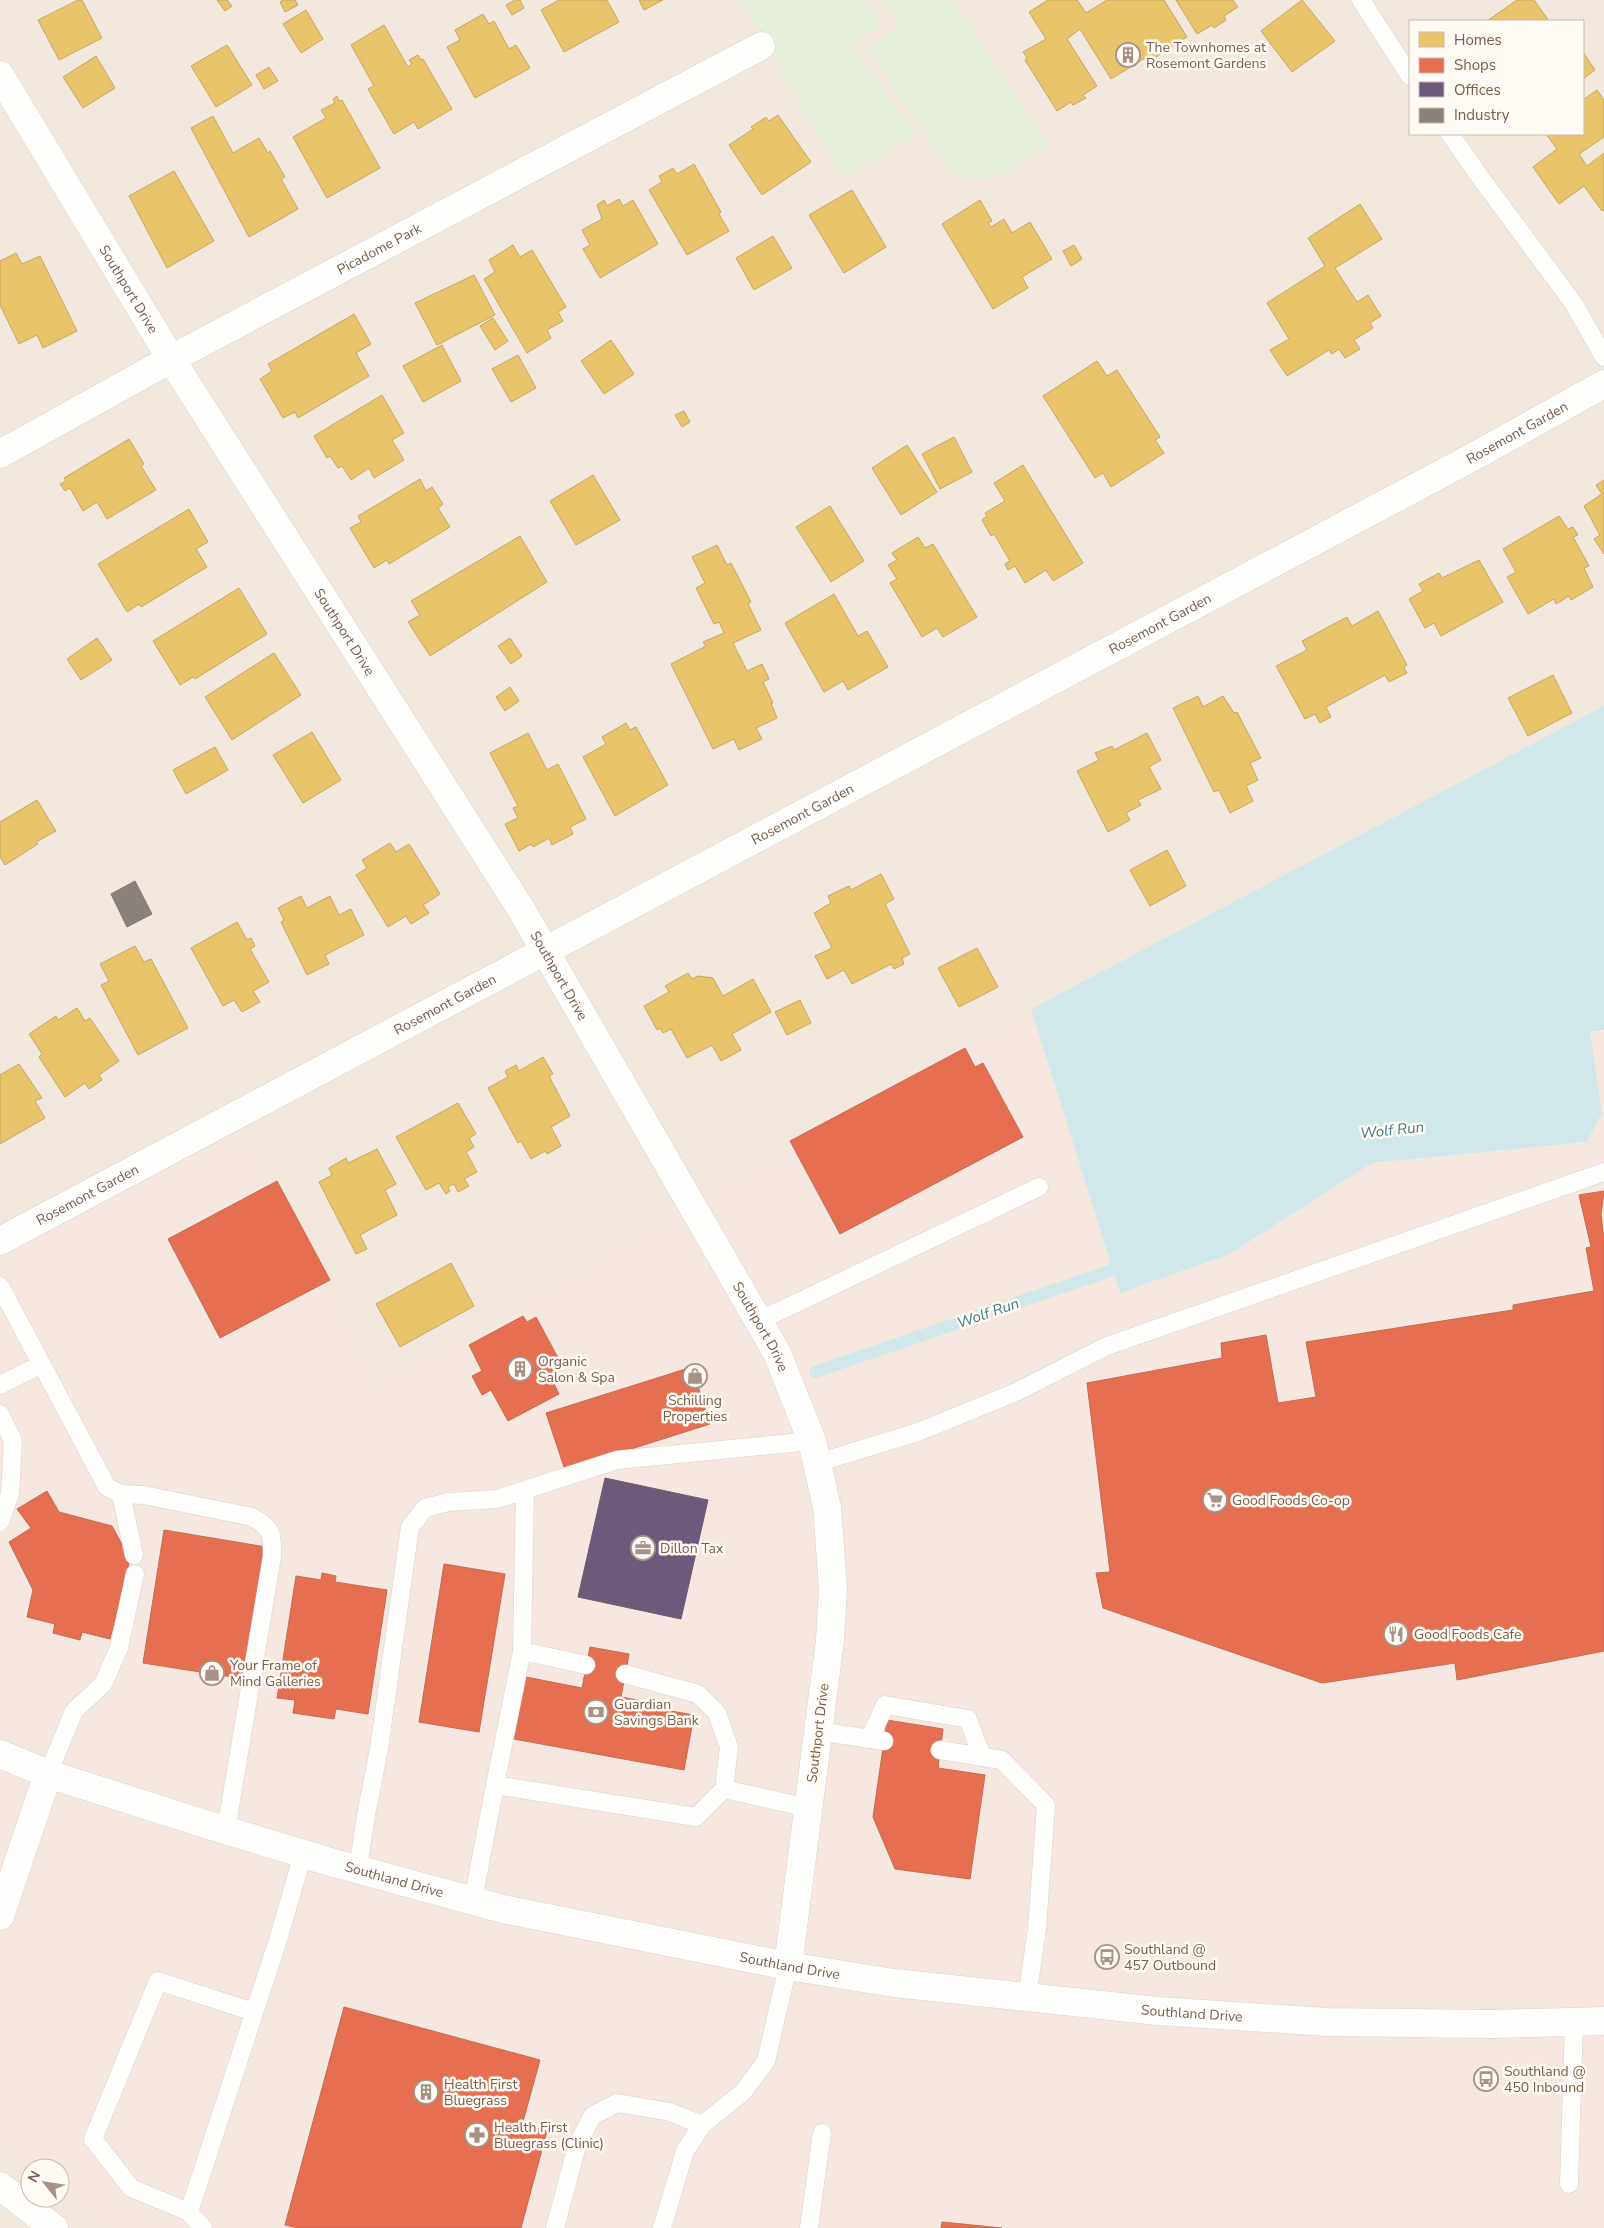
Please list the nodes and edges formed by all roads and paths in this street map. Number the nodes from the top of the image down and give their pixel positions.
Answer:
1 (1361, 0) edge
2 (761, 46) dead end
3 (1409, 74) edge
4 (0, 75) edge
5 (1451, 135) edge
6 (1604, 357) edge
7 (171, 359) junction
8 (1604, 384) edge
9 (0, 454) edge
10 (546, 952) junction
11 (1604, 1172) edge
12 (1039, 1187) dead end
13 (2, 1237) edge
14 (0, 1286) edge
15 (759, 1321) junction
16 (42, 1364) junction
17 (0, 1385) edge
18 (0, 1414) edge
19 (815, 1452) junction
20 (525, 1490) junction
21 (121, 1494) junction
22 (0, 1522) edge
23 (134, 1555) dead end
24 (135, 1574) dead end
25 (522, 1651) junction
26 (586, 1665) dead end
27 (625, 1674) dead end
28 (818, 1731) junction
29 (940, 1750) dead end
30 (0, 1754) edge
31 (982, 1757) junction
32 (48, 1774) junction
33 (495, 1785) junction
34 (724, 1789) junction
35 (808, 1808) junction
36 (226, 1830) junction
37 (303, 1854) junction
38 (358, 1869) junction
39 (473, 1900) junction
40 (0, 1916) edge
41 (788, 1966) junction
42 (1027, 1998) junction
43 (254, 2012) junction
44 (1604, 2020) edge
45 (1574, 2021) junction
46 (702, 2124) junction
47 (822, 2133) dead end
48 (1569, 2184) dead end
49 (0, 2186) edge
50 (189, 2212) junction
51 (54, 2228) edge
52 (203, 2228) edge
53 (555, 2228) edge
54 (662, 2228) edge
55 (809, 2228) edge

1 - 3 lane
2 - 7 street, Picadome Park
4 - 7 street, Southport Drive
5 - 6 lane
7 - 9 street, Picadome Park
7 - 10 street, Southport Drive
8 - 10 street, Rosemont Garden
10 - 13 street, Rosemont Garden
10 - 15 street, Southport Drive
11 - 19 lane
12 - 15 lane
14 - 16 lane
15 - 19 street, Southport Drive
16 - 17 lane
16 - 21 lane
18 - 22 lane
19 - 20 lane
19 - 28 street, Southport Drive
20 - 25 lane
20 - 38 lane
21 - 23 lane
21 - 36 lane
24 - 32 lane
25 - 26 lane
25 - 33 lane
27 - 34 lane
28 - 31 lane
28 - 35 street, Southport Drive
29 - 31 lane
30 - 32 street, Southland Drive
31 - 42 lane
32 - 36 street, Southland Drive
32 - 40 street
33 - 34 lane
33 - 39 lane
34 - 35 lane
35 - 41 street, Southport Drive
36 - 37 street, Southland Drive
37 - 38 street, Southland Drive
37 - 43 lane
38 - 39 street, Southland Drive
39 - 41 street, Southland Drive
41 - 42 street, Southland Drive
41 - 46 lane
42 - 45 street, Southland Drive
43 - 50 lane
43 - 50 lane
44 - 45 street, Southland Drive
45 - 48 lane
46 - 53 lane
46 - 54 lane
47 - 55 lane
49 - 51 street
50 - 52 lane

